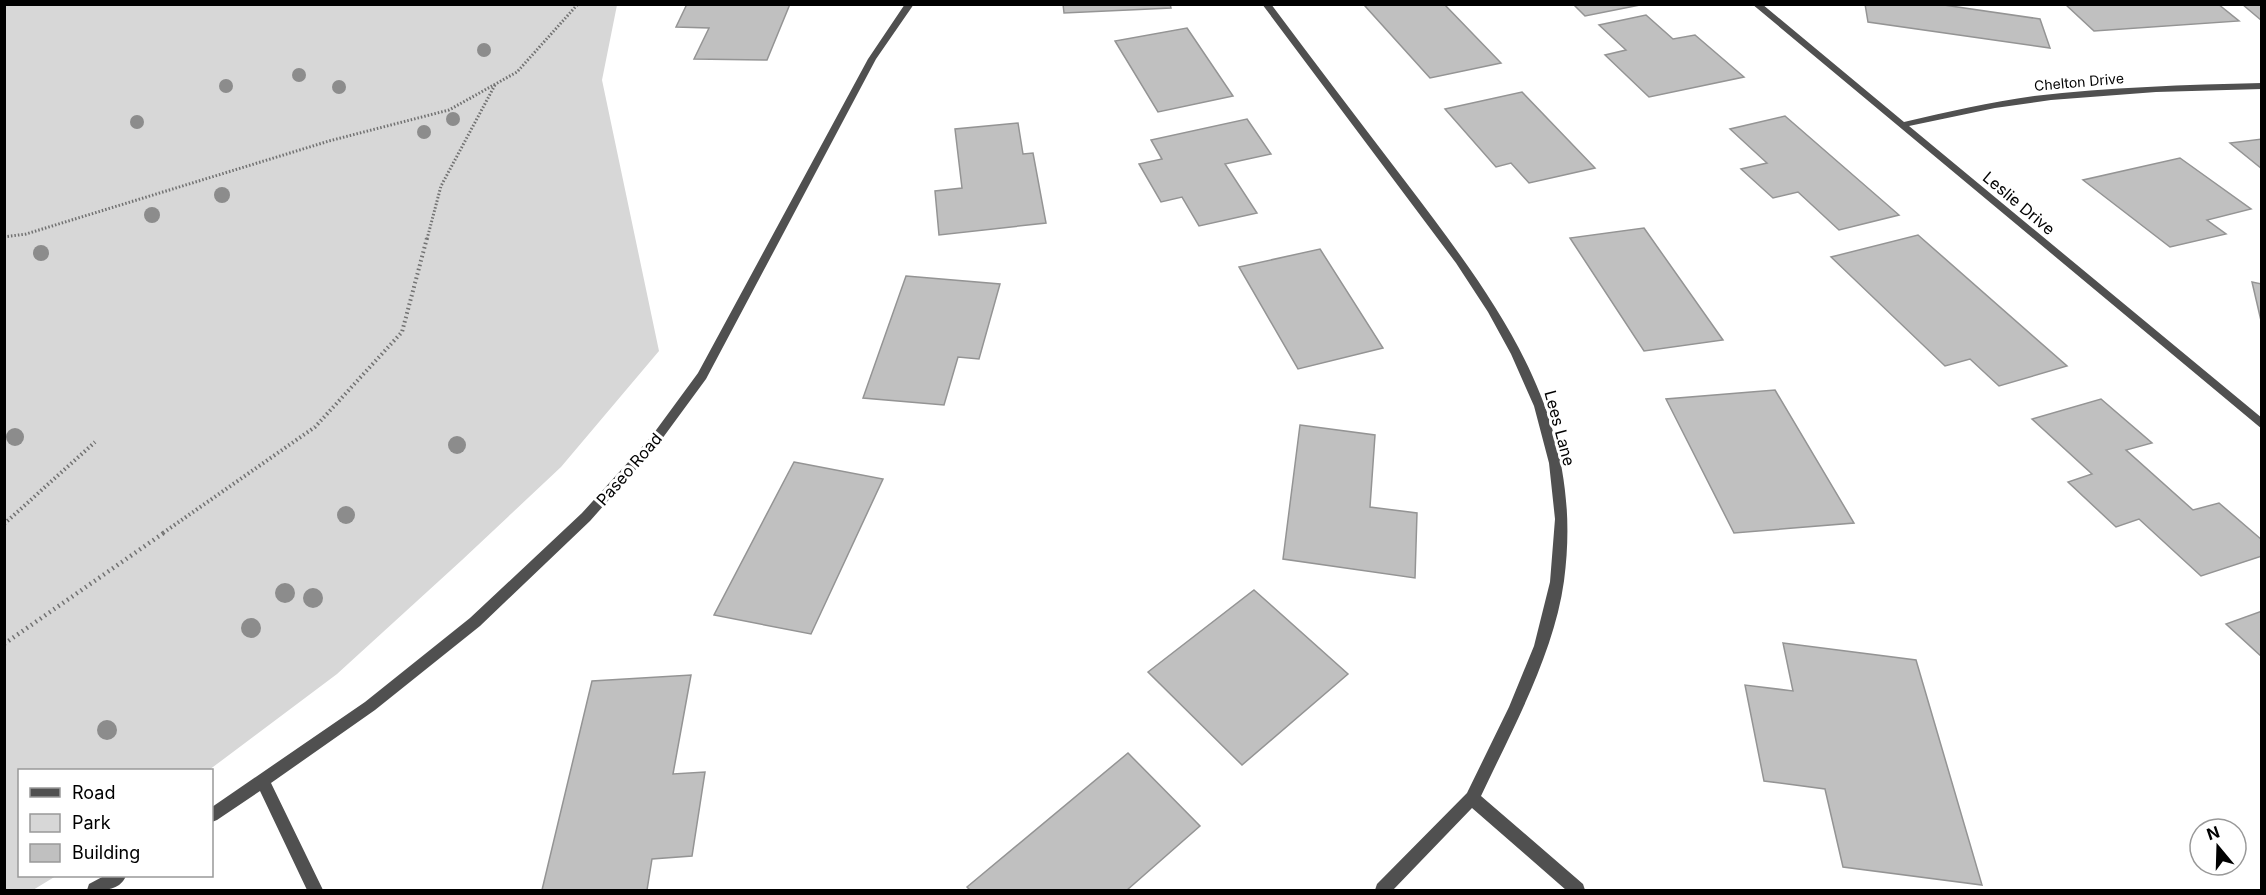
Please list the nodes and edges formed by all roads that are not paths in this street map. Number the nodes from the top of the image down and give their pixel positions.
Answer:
1 (910, 4) edge
2 (1266, 4) edge
3 (1756, 4) edge
4 (2262, 86) edge
5 (1902, 125) junction
6 (2262, 425) edge
7 (263, 782) junction
8 (1472, 798) junction
9 (213, 814) edge
10 (116, 877) edge
11 (95, 891) edge
12 (315, 891) edge
13 (1383, 891) edge
14 (1577, 891) edge

1 - 7 street, Paseo Road
2 - 8 street, Lees Lane
3 - 5 street, Leslie Drive
4 - 5 street, Chelton Drive
5 - 6 street, Leslie Drive
7 - 9 street, Paseo Road
7 - 12 street
8 - 13 street, Lees Lane
8 - 14 street
10 - 11 street

